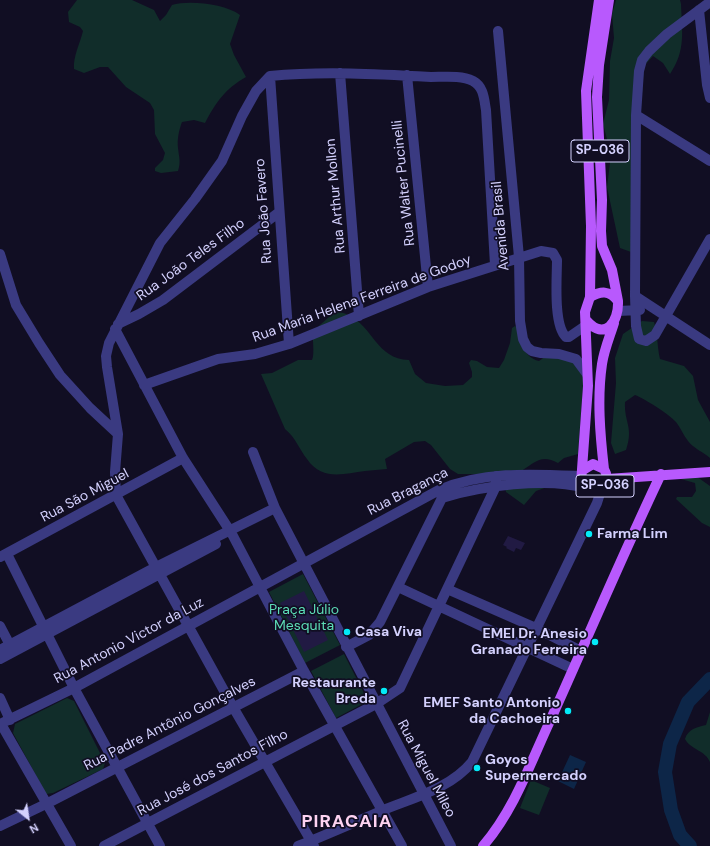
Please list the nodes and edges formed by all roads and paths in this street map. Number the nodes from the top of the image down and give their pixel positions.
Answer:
1 (600, 0) edge
2 (609, 0) edge
3 (705, 6) edge
4 (498, 31) dead end
5 (340, 73) junction
6 (407, 75) junction
7 (270, 76) junction
8 (708, 84) edge
9 (710, 98) edge
10 (636, 115) junction
11 (710, 161) edge
12 (278, 213) junction
13 (710, 239) edge
14 (0, 254) edge
15 (519, 257) junction
16 (496, 265) junction
17 (428, 287) junction
18 (635, 296) junction
19 (590, 297) junction
20 (618, 306) junction
21 (653, 309) junction
22 (636, 311) junction
23 (359, 316) junction
24 (665, 316) junction
25 (615, 321) junction
26 (586, 323) junction
27 (116, 326) junction
28 (289, 344) junction
29 (710, 344) edge
30 (587, 374) junction
31 (144, 385) junction
32 (118, 434) junction
33 (253, 452) dead end
34 (183, 458) junction
35 (604, 468) junction
36 (710, 472) edge
37 (582, 473) junction
38 (661, 474) junction
39 (607, 479) junction
40 (496, 481) junction
41 (585, 488) junction
42 (600, 490) junction
43 (440, 494) junction
44 (116, 495) junction
45 (275, 508) junction
46 (233, 530) junction
47 (4, 556) edge
48 (304, 563) junction
49 (158, 571) junction
50 (259, 586) junction
51 (398, 587) junction
52 (448, 589) junction
53 (440, 607) junction
54 (0, 626) edge
55 (188, 626) junction
56 (536, 628) junction
57 (45, 632) junction
58 (10, 644) junction
59 (527, 646) junction
60 (346, 647) junction
61 (0, 650) edge
62 (581, 651) junction
63 (0, 659) edge
64 (574, 669) junction
65 (304, 671) junction
66 (74, 688) junction
67 (0, 698) edge
68 (376, 704) junction
69 (233, 707) junction
70 (4, 723) edge
71 (334, 725) junction
72 (265, 762) junction
73 (117, 767) junction
74 (422, 794) junction
75 (48, 804) junction
76 (382, 811) junction
77 (148, 823) junction
78 (0, 826) edge
79 (312, 844) edge
80 (71, 846) edge
81 (104, 846) edge
82 (160, 846) edge
83 (298, 846) edge
84 (402, 846) edge
85 (451, 846) edge
86 (483, 846) edge

1 - 19 main road, SP-036
2 - 20 main road, SP-036
3 - 8 street
3 - 10 street
4 - 15 street, Avenida Brasil
5 - 6 street
5 - 7 street
5 - 23 street, Rua Arthur Mollon
6 - 16 street
6 - 17 street, Rua Walter Pucinelli
7 - 12 street, Rua João Favero
7 - 27 street
8 - 9 street
10 - 11 street
10 - 18 street
12 - 27 street, Rua João Teles Filho
12 - 28 street, Rua João Favero
13 - 24 street
14 - 32 street
15 - 16 street, Rua Maria Helena Ferreira de Godoy
15 - 26 street, Rua Maria Helena Ferreira de Godoy
15 - 30 street, Avenida Brasil
16 - 17 street, Rua Maria Helena Ferreira de Godoy
17 - 23 street, Rua Maria Helena Ferreira de Godoy
18 - 21 street
18 - 22 street
19 - 20 main road
19 - 26 main road, SP-036
20 - 22 street
20 - 25 main road, SP-036
21 - 22 street
21 - 24 street
22 - 24 street
23 - 28 street, Rua Maria Helena Ferreira de Godoy
24 - 29 street
25 - 26 main road
25 - 35 main road, SP-036
26 - 30 main road, SP-036
27 - 31 street
27 - 32 street
28 - 31 street, Rua Maria Helena Ferreira de Godoy
30 - 37 main road, SP-036
31 - 34 street
32 - 44 street
33 - 45 street
34 - 44 street, Rua São Miguel
34 - 46 street
35 - 37 main road, SP-036
35 - 39 main road, SP-036
36 - 38 main road
37 - 40 street, Rua Bragança
37 - 41 main road, SP-036
38 - 39 main road, SP-036
38 - 62 main road, SP-036
39 - 42 main road, SP-036
40 - 41 street, Rua Bragança
40 - 43 street, Rua Bragança
40 - 52 street, Rua José dos Santos Filho
41 - 42 main road, SP-036
42 - 56 street
43 - 48 street, Rua Bragança
43 - 51 street
44 - 47 street, Rua São Miguel
44 - 49 street
45 - 46 street
45 - 48 street
46 - 49 street
46 - 50 street
47 - 57 street
48 - 50 street
48 - 60 street
49 - 55 street
49 - 57 street
50 - 55 street, Rua Antonio Victor da Luz
50 - 65 street
51 - 53 street
51 - 60 street
52 - 53 street, Rua José dos Santos Filho
52 - 56 street
53 - 59 street
53 - 68 street, Rua José dos Santos Filho
54 - 58 street
55 - 66 street, Rua Antonio Victor da Luz
55 - 69 street
56 - 59 street
56 - 62 street
57 - 58 street
57 - 63 street
57 - 66 street
58 - 61 street
59 - 64 street
59 - 74 street
60 - 68 street, Rua Miguel Mileo
62 - 64 main road, SP-036
64 - 86 main road, SP-036
65 - 69 street, Rua Padre Antônio Gonçalves
65 - 71 street
66 - 70 street, Rua Antonio Victor da Luz
66 - 73 street
67 - 70 street
68 - 71 street, Rua José dos Santos Filho
68 - 74 street, Rua Miguel Mileo
69 - 72 street
69 - 73 street, Rua Padre Antônio Gonçalves
70 - 75 street
71 - 72 street, Rua José dos Santos Filho
71 - 76 street
72 - 77 street, Rua José dos Santos Filho
72 - 79 street
73 - 75 street, Rua Padre Antônio Gonçalves
73 - 77 street
74 - 76 street
74 - 85 street, Rua Miguel Mileo
75 - 78 street, Rua Padre Antônio Gonçalves
75 - 80 street
76 - 79 street
76 - 84 street
77 - 81 street, Rua José dos Santos Filho
77 - 82 street
79 - 83 street

